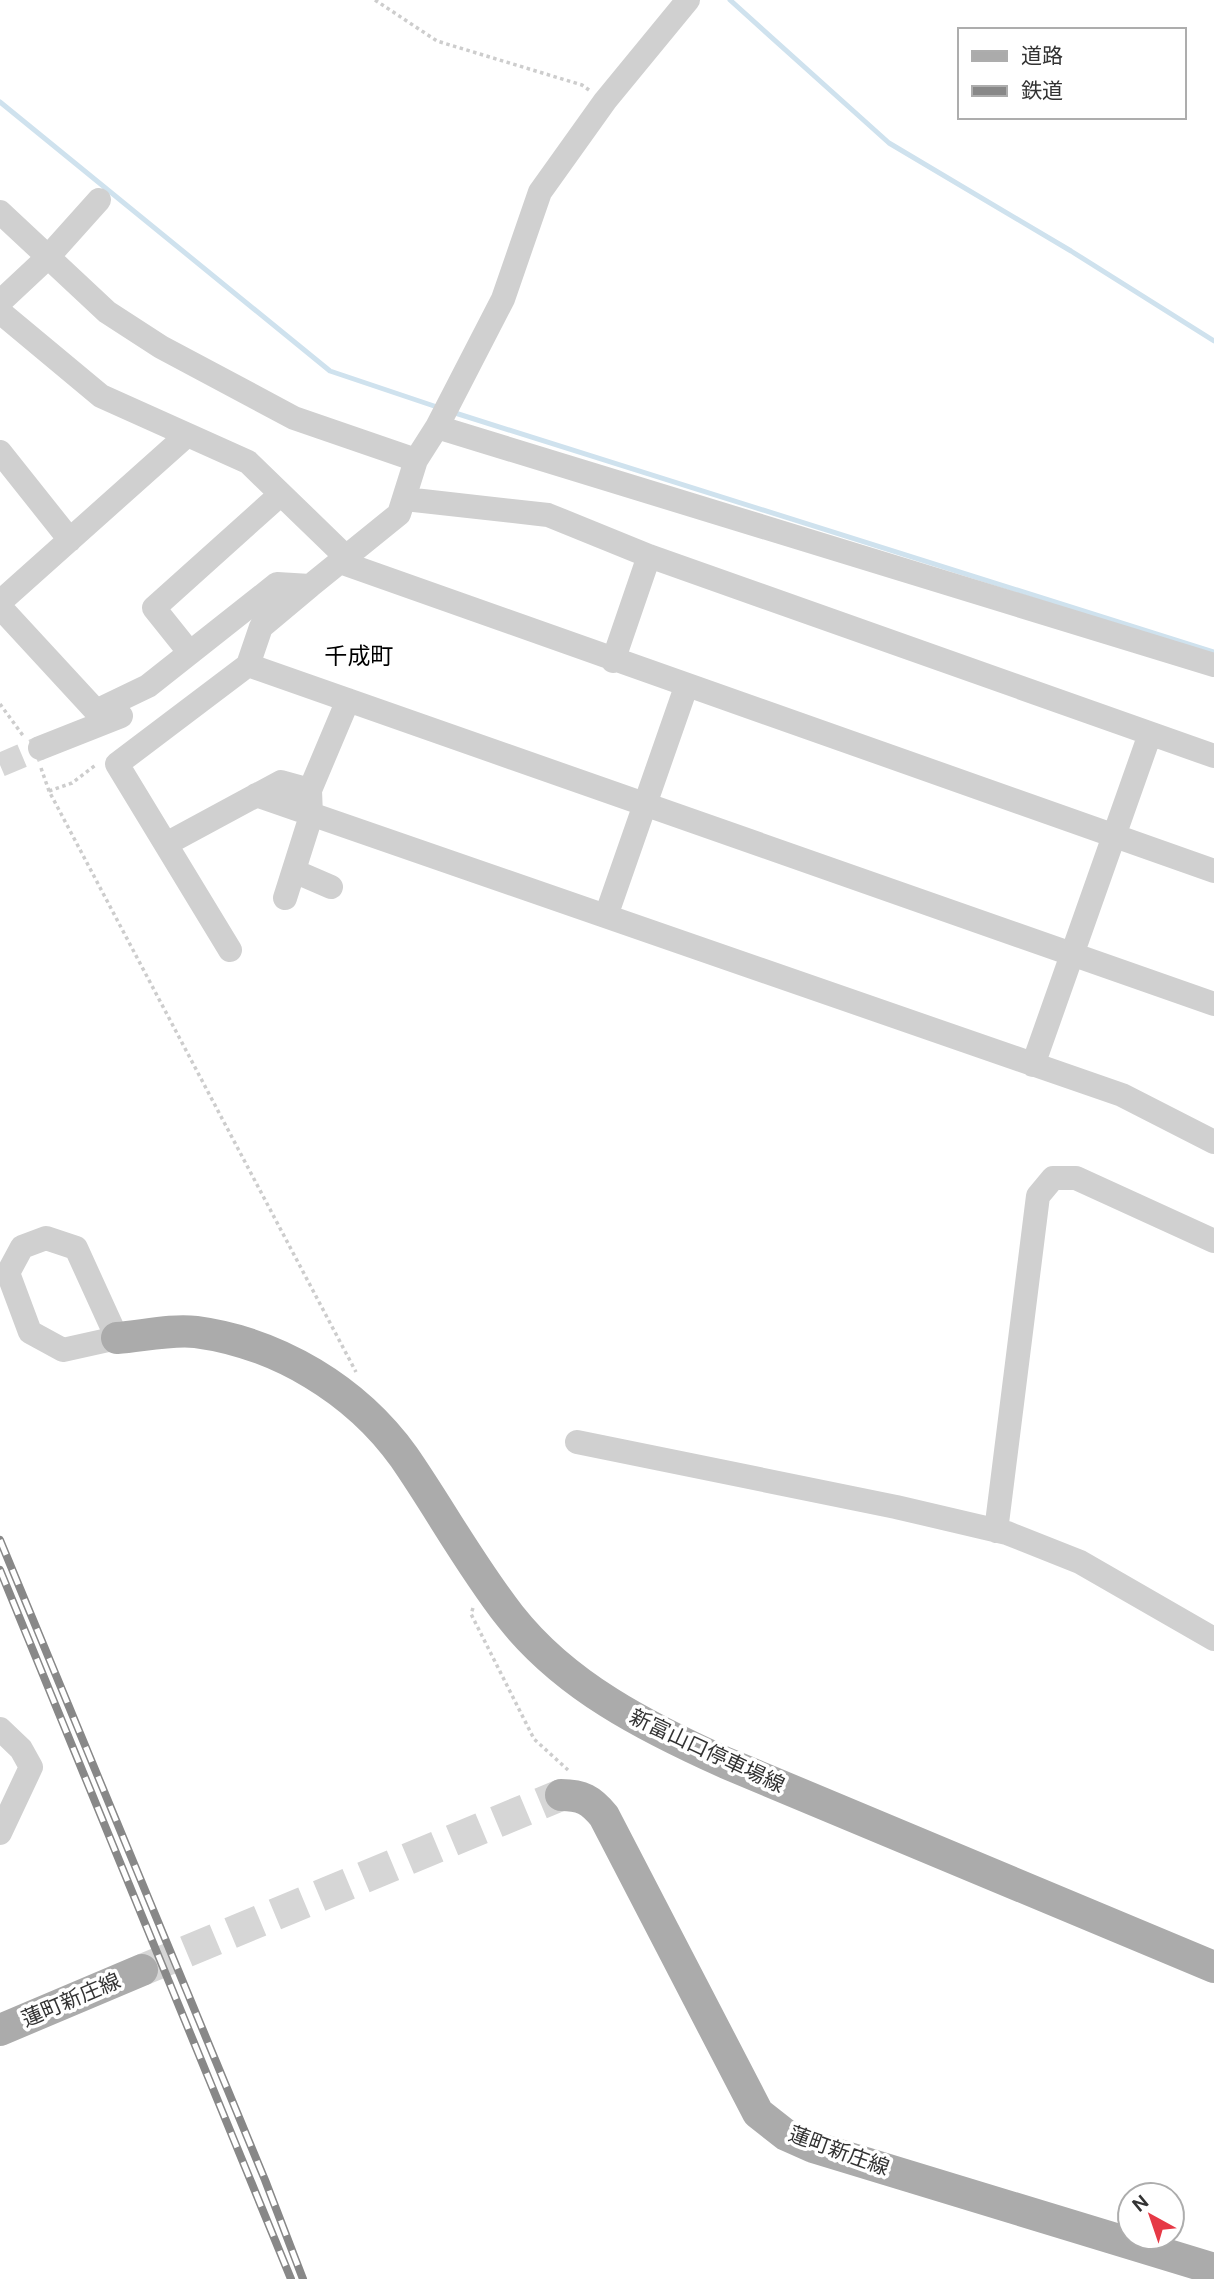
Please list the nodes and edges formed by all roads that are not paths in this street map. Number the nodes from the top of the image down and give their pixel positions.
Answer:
1 (688, 0) edge
2 (99, 200) dead end
3 (0, 212) edge
4 (47, 258) junction
5 (0, 302) edge
6 (0, 312) edge
7 (438, 427) junction
8 (186, 436) junction
9 (0, 453) edge
10 (416, 460) junction
11 (281, 494) junction
12 (405, 499) junction
13 (70, 540) junction
14 (649, 556) junction
15 (343, 560) junction
16 (305, 586) junction
17 (0, 604) edge
18 (190, 653) junction
19 (612, 661) junction
20 (248, 665) junction
21 (1214, 665) edge
22 (686, 687) junction
23 (348, 700) junction
24 (1150, 734) junction
25 (36, 751) tunnel mouth
26 (1214, 756) edge
27 (310, 790) junction
28 (256, 795) junction
29 (645, 805) junction
30 (311, 816) junction
31 (1114, 836) junction
32 (166, 844) junction
33 (294, 871) junction
34 (1214, 871) edge
35 (331, 887) dead end
36 (285, 898) dead end
37 (606, 916) junction
38 (230, 950) dead end
39 (1073, 952) junction
40 (1214, 1004) edge
41 (1033, 1065) junction
42 (1214, 1142) edge
43 (1214, 1241) edge
44 (117, 1338) junction
45 (577, 1443) dead end
46 (996, 1531) junction
47 (1214, 1639) edge
48 (0, 1728) edge
49 (561, 1795) tunnel mouth
50 (0, 1833) edge
51 (1214, 1967) edge
52 (142, 1970) tunnel mouth
53 (0, 2030) edge
54 (1214, 2269) edge

1 - 7 street
2 - 4 street
3 - 4 street
4 - 5 street
4 - 10 street
6 - 8 street
7 - 10 street
7 - 21 street
8 - 11 street
8 - 13 street
9 - 13 street
10 - 12 street
11 - 15 street
11 - 18 street
12 - 14 street
12 - 15 street
13 - 17 street
14 - 19 street
14 - 24 street
15 - 16 street
15 - 19 street
16 - 18 street
16 - 20 street
16 - 25 street
17 - 18 street
19 - 22 street
20 - 23 street
20 - 32 street
22 - 29 street
22 - 31 street
23 - 27 street
23 - 29 street
24 - 26 street
24 - 31 street
27 - 28 street
27 - 30 street
28 - 30 street
28 - 32 street
29 - 37 street
29 - 39 street
30 - 33 street
30 - 37 street
31 - 34 street
31 - 39 street
32 - 38 street
33 - 35 street
33 - 36 street
37 - 41 street
39 - 40 street
39 - 41 street
41 - 42 street
43 - 46 street
44 - 44 street
44 - 51 main road, 新富山口停車場線
45 - 46 street
46 - 47 street
48 - 50 street
49 - 54 main road, 蓮町新庄線
52 - 53 main road, 蓮町新庄線

